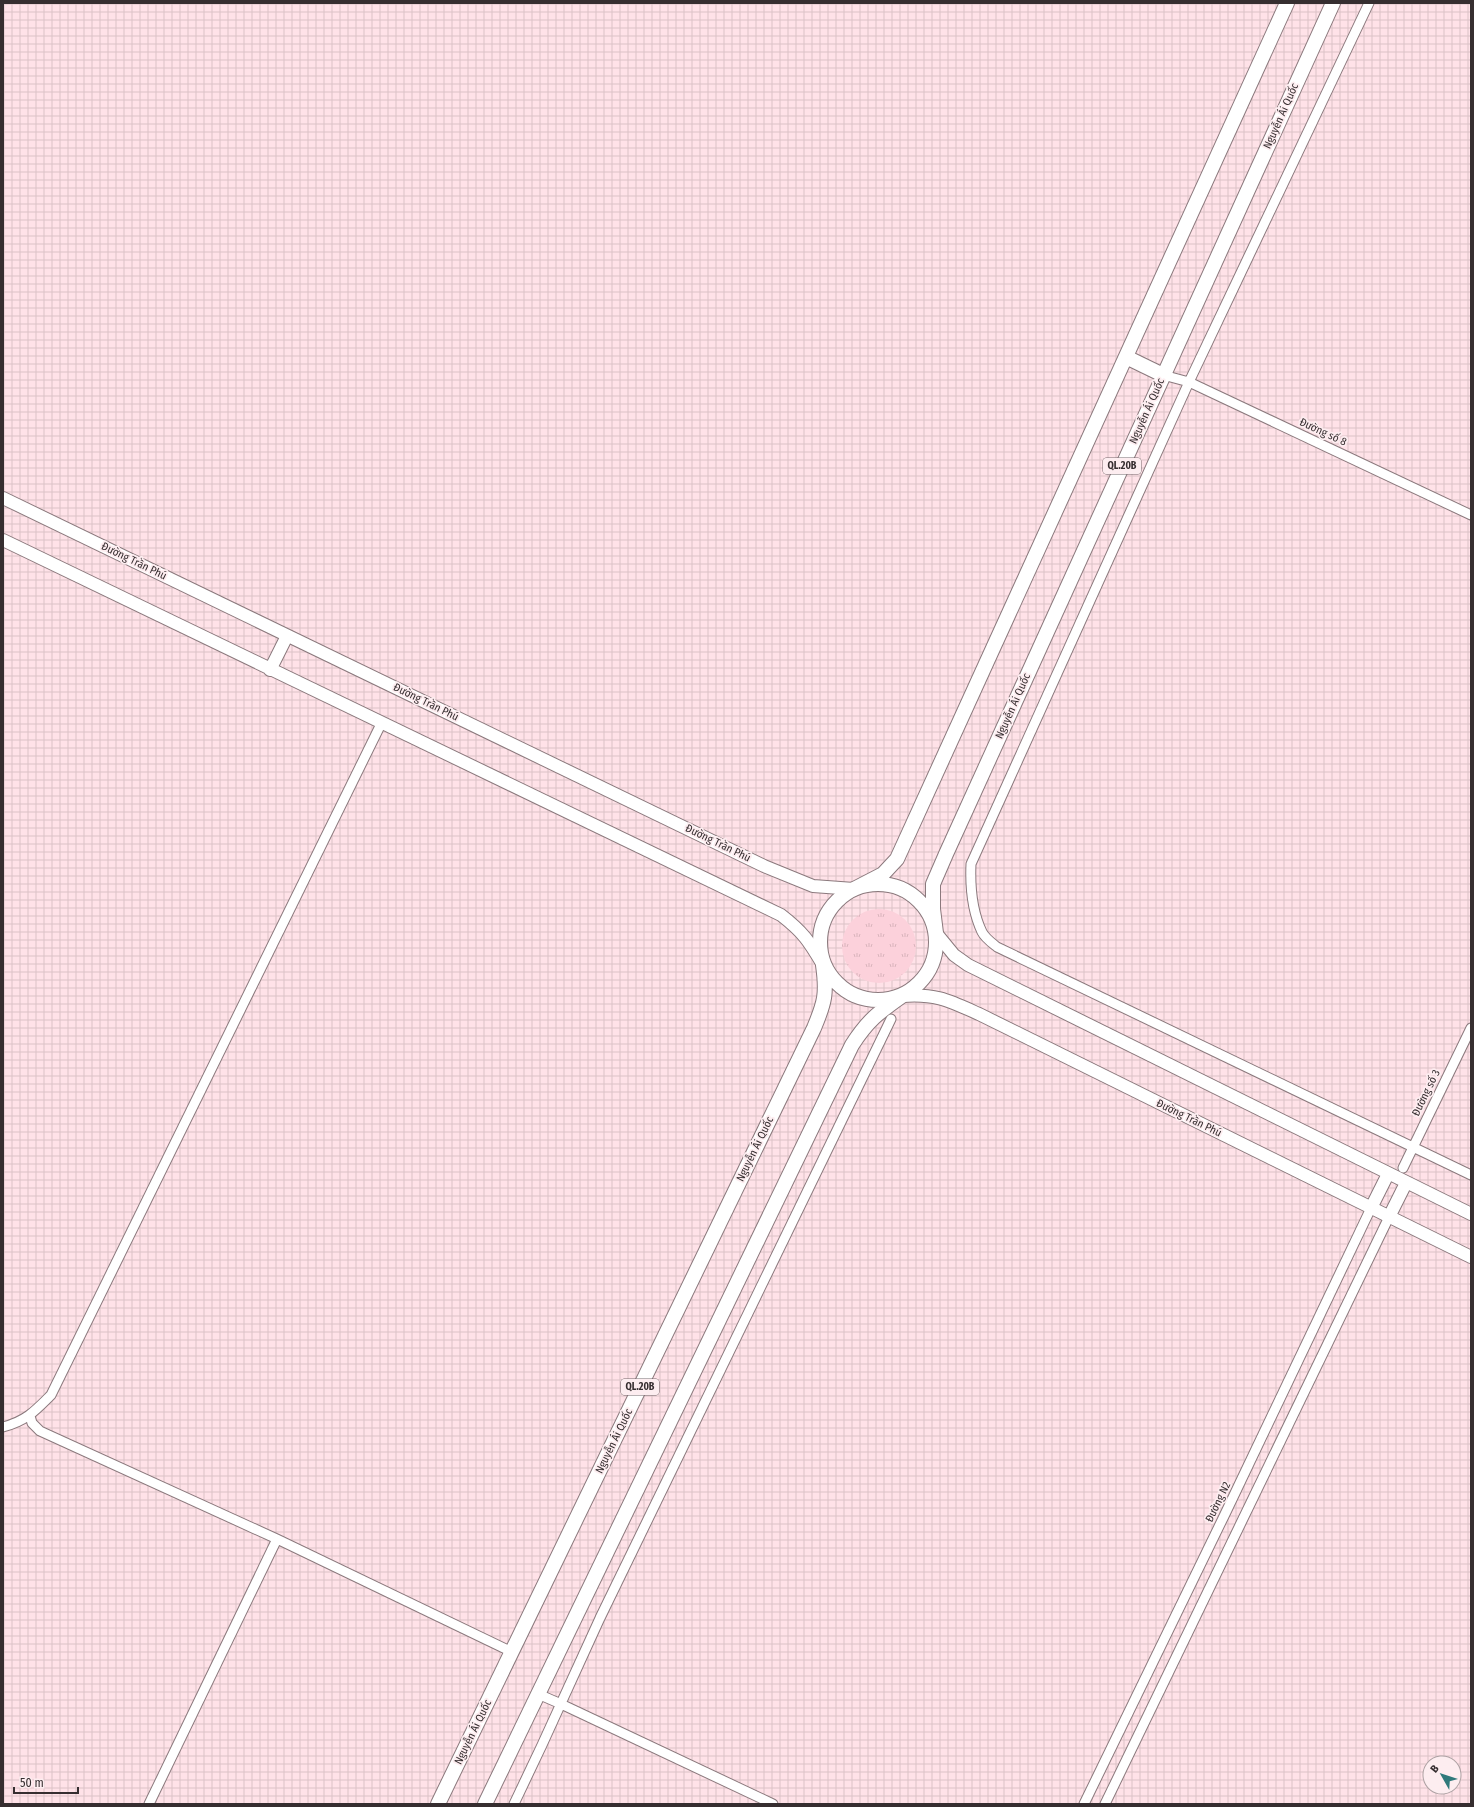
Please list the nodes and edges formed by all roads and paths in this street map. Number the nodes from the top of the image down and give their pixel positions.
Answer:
1 (1287, 3) edge
2 (1333, 3) edge
3 (1369, 3) edge
4 (1126, 357) junction
5 (1164, 375) junction
6 (1189, 382) junction
7 (3, 498) edge
8 (1471, 515) edge
9 (3, 540) edge
10 (287, 636) junction
11 (270, 670) junction
12 (381, 724) junction
13 (854, 889) junction
14 (936, 933) junction
15 (823, 965) junction
16 (902, 996) junction
17 (891, 1019) dead end
18 (1471, 1028) edge
19 (1413, 1147) junction
20 (1403, 1168) junction
21 (1388, 1174) junction
22 (1471, 1175) edge
23 (1406, 1183) junction
24 (1371, 1208) junction
25 (1471, 1214) edge
26 (1389, 1217) junction
27 (1471, 1257) edge
28 (30, 1416) junction
29 (7, 1426) edge
30 (277, 1539) junction
31 (512, 1652) junction
32 (538, 1694) junction
33 (561, 1704) junction
34 (149, 1804) edge
35 (438, 1804) edge
36 (485, 1804) edge
37 (514, 1804) edge
38 (773, 1804) edge
39 (1084, 1804) edge
40 (1105, 1804) edge

1 - 4 main road
2 - 5 main road, Nguyễn Ái Quốc / QL.20B
3 - 6 street
4 - 5 main road
4 - 13 main road
5 - 6 street, Đường số 8
5 - 14 main road, Nguyễn Ái Quốc / QL.20B
6 - 8 street, Đường số 8
6 - 19 street
7 - 10 main road, Đường Trần Phú
9 - 11 main road
10 - 11 main road
10 - 13 main road, Đường Trần Phú
11 - 12 main road
12 - 15 main road
12 - 28 street
13 - 14 main road
13 - 15 main road
14 - 16 main road
14 - 21 main road
15 - 16 main road
15 - 31 main road, Nguyễn Ái Quốc / QL.20B
16 - 24 main road, Đường Trần Phú
16 - 32 main road
17 - 33 street
18 - 19 street, Đường số 3
19 - 20 street, Đường số 3
19 - 22 street
20 - 21 street
20 - 23 street
21 - 23 main road
21 - 24 main road
23 - 25 main road
23 - 26 main road
24 - 26 main road, Đường Trần Phú
24 - 39 street, Đường N2
26 - 27 main road, Đường Trần Phú
26 - 40 street
28 - 29 street
28 - 30 street
30 - 31 street
30 - 34 street
31 - 35 main road, Nguyễn Ái Quốc / QL.20B
32 - 33 street
32 - 36 main road
33 - 37 street
33 - 38 street

